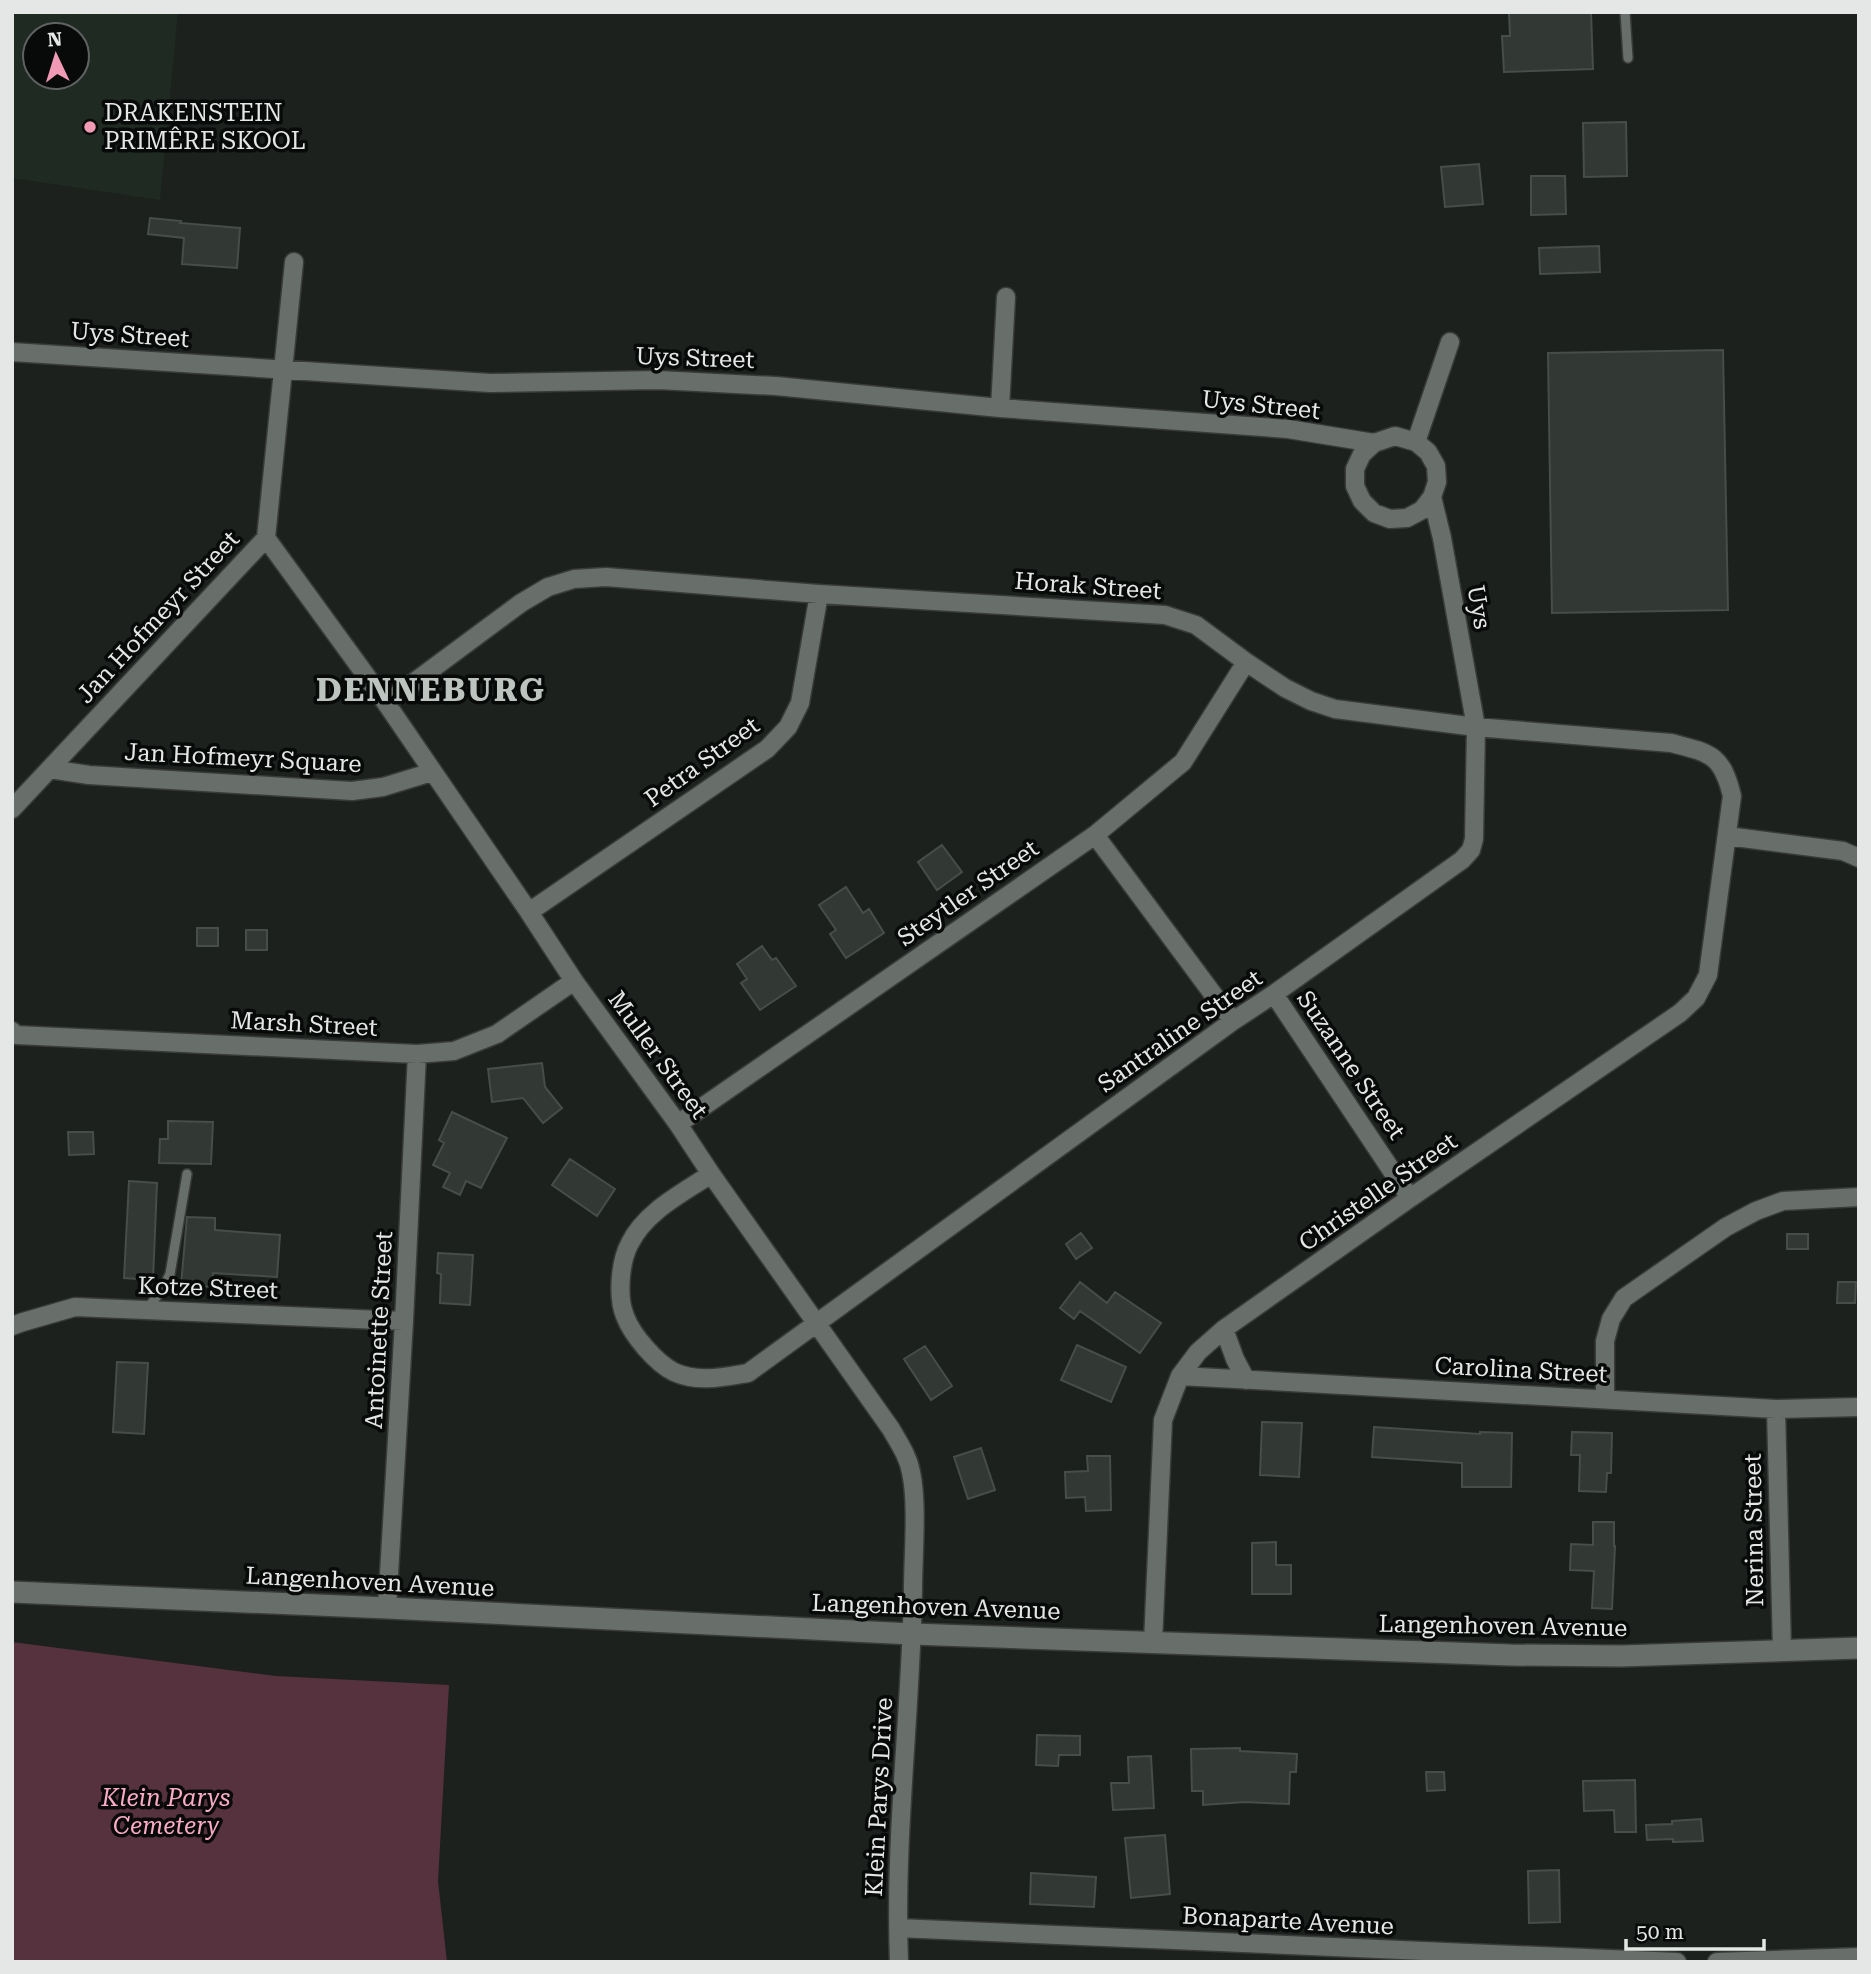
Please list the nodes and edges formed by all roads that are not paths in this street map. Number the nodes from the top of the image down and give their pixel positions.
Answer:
1 (1625, 12) edge
2 (1629, 58) dead end
3 (294, 262) dead end
4 (1006, 297) dead end
5 (1450, 342) dead end
6 (12, 352) edge
7 (284, 369) junction
8 (1000, 408) junction
9 (1416, 442) junction
10 (1374, 443) junction
11 (1432, 497) junction
12 (266, 538) junction
13 (819, 594) junction
14 (1246, 662) junction
15 (386, 703) junction
16 (1476, 727) junction
17 (50, 769) junction
18 (432, 772) junction
19 (12, 810) edge
20 (1095, 835) junction
21 (1727, 836) junction
22 (1859, 858) edge
23 (529, 912) junction
24 (574, 981) junction
25 (1274, 995) junction
26 (1233, 1021) junction
27 (14, 1039) edge
28 (417, 1054) junction
29 (678, 1124) junction
30 (187, 1174) dead end
31 (711, 1174) junction
32 (1859, 1197) edge
33 (1410, 1198) junction
34 (146, 1310) junction
35 (404, 1321) junction
36 (817, 1324) junction
37 (12, 1326) edge
38 (1224, 1329) junction
39 (1180, 1376) junction
40 (1246, 1380) junction
41 (1605, 1399) junction
42 (1859, 1407) edge
43 (1776, 1409) junction
44 (12, 1592) edge
45 (387, 1608) junction
46 (912, 1634) junction
47 (1153, 1642) junction
48 (1859, 1648) edge
49 (1782, 1650) junction
50 (898, 1928) junction
51 (1347, 1955) edge
52 (1859, 1957) edge
53 (1825, 1960) edge
54 (1590, 1961) edge
55 (899, 1962) edge
56 (1677, 1962) edge
57 (1717, 1962) edge

1 - 2 lane
3 - 7 street, Jan Hofmeyr Street
4 - 8 street
5 - 9 street
6 - 7 street, Uys Street
7 - 8 street, Uys Street
7 - 12 street, Jan Hofmeyr Street
8 - 10 street, Uys Street
9 - 10 street
9 - 11 street
10 - 11 street
11 - 16 street, Uys
12 - 15 street, Muller Street
12 - 17 street, Jan Hofmeyr Street
13 - 14 street, Horak Street
13 - 15 street, Horak Street
13 - 23 street, Petra Street
14 - 16 street, Horak Street
14 - 20 street, Steytler Street
15 - 18 street, Muller Street
16 - 21 street, Horak Street
16 - 25 street, Santraline Street
17 - 18 street, Jan Hofmeyr Square
17 - 19 street, Jan Hofmeyr Street
18 - 23 street, Muller Street
20 - 26 street
20 - 29 street, Steytler Street
21 - 22 street
21 - 33 street, Christelle Street
23 - 24 street, Muller Street
24 - 28 street, Marsh Street
24 - 29 street, Muller Street
25 - 26 street, Santraline Street
25 - 33 street, Suzanne Street
26 - 36 street, Santraline Street
27 - 28 street, Marsh Street
28 - 35 street, Antoinette Street
29 - 31 street, Muller Street
30 - 34 lane
31 - 36 street, Muller Street
31 - 36 street
32 - 41 street
33 - 38 street, Christelle Street
34 - 35 street, Kotze Street
34 - 37 street, Kotze Street
35 - 45 street, Antoinette Street
36 - 46 street, Muller Street
38 - 39 street, Christelle Street
38 - 40 street
39 - 40 street, Carolina Street
39 - 47 street, Christelle Street
40 - 41 street, Carolina Street
41 - 43 street, Carolina Street
42 - 43 street, Carolina Street
43 - 49 street, Nerina Street
44 - 45 street, Langenhoven Avenue
45 - 46 street, Langenhoven Avenue
46 - 47 street, Langenhoven Avenue
46 - 50 street, Klein Parys Drive
47 - 49 street, Langenhoven Avenue
48 - 49 street, Langenhoven Avenue
50 - 51 street, Bonaparte Avenue
50 - 55 street, Klein Parys Drive
51 - 54 street, Bonaparte Avenue
52 - 53 street
53 - 57 street
54 - 56 street, Bonaparte Avenue

